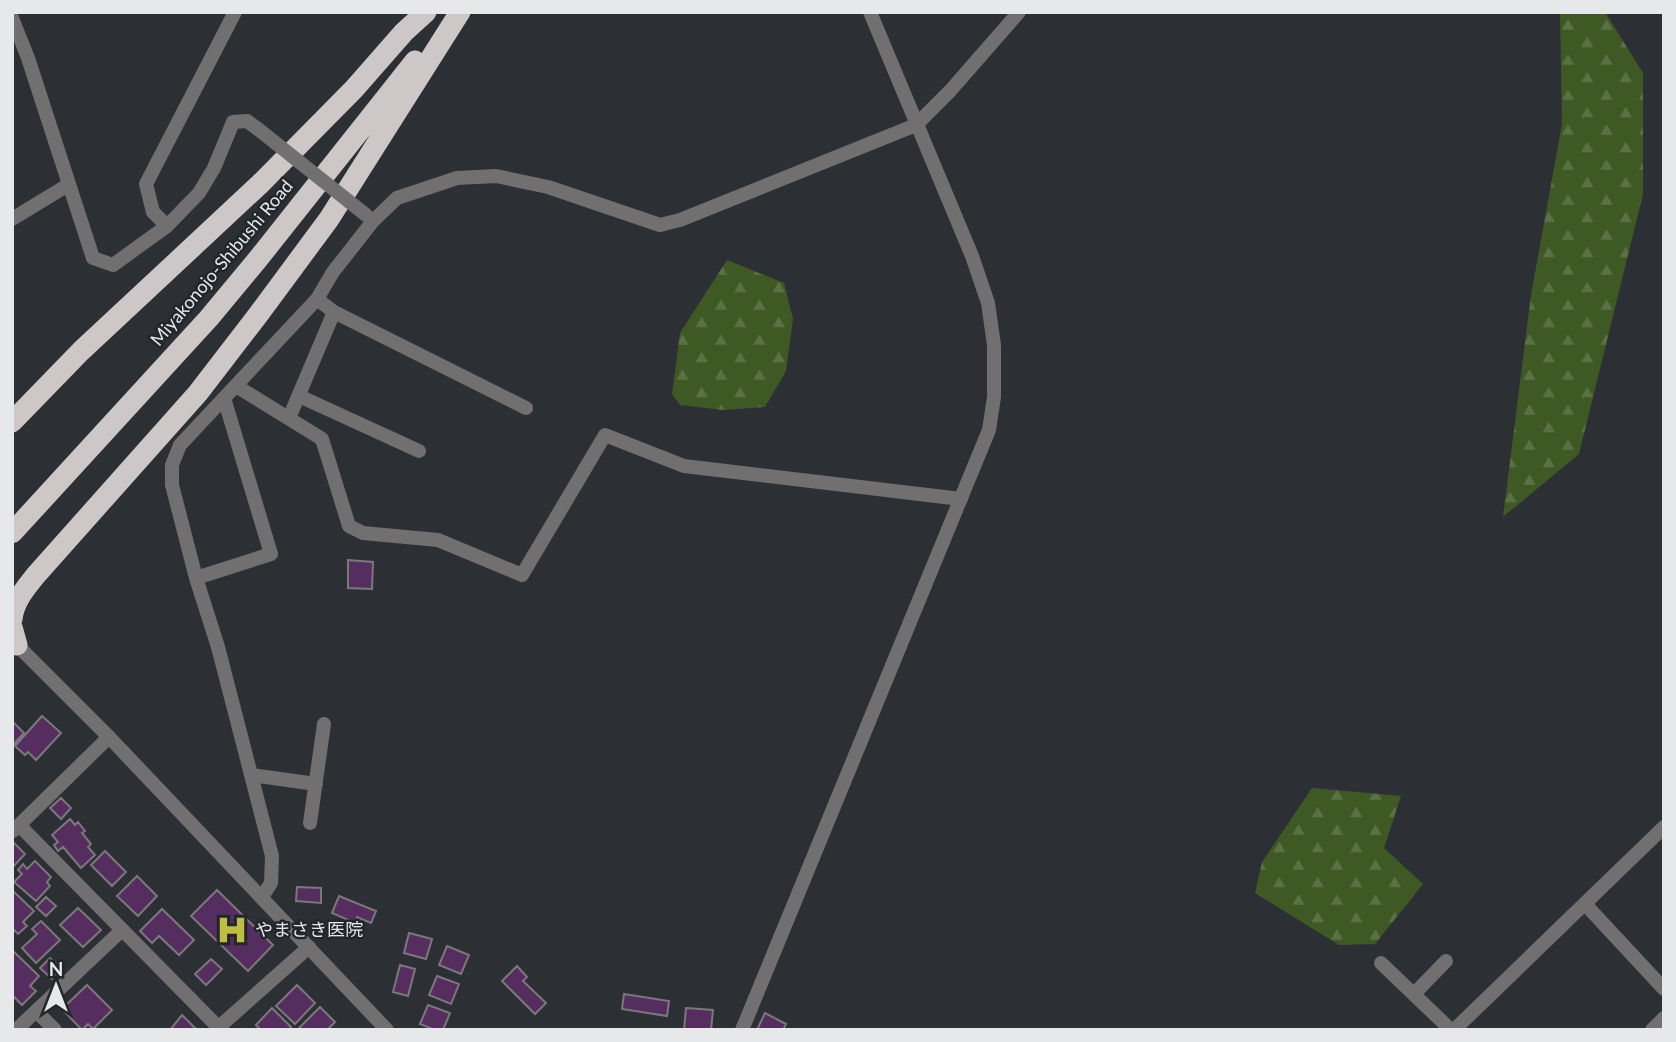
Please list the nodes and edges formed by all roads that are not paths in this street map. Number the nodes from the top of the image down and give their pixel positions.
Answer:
1 (235, 12) edge
2 (426, 12) edge
3 (453, 12) edge
4 (460, 12) edge
5 (870, 12) edge
6 (1019, 12) edge
7 (12, 18) edge
8 (916, 125) junction
9 (68, 185) junction
10 (370, 218) junction
11 (12, 219) edge
12 (167, 226) junction
13 (317, 299) junction
14 (334, 312) junction
15 (236, 386) junction
16 (299, 396) junction
17 (224, 398) junction
18 (526, 408) dead end
19 (289, 418) junction
20 (12, 422) edge
21 (419, 450) dead end
22 (961, 499) junction
23 (12, 533) edge
24 (36, 575) junction
25 (196, 578) junction
26 (12, 583) edge
27 (12, 619) edge
28 (13, 639) edge
29 (324, 724) dead end
30 (109, 737) junction
31 (251, 775) junction
32 (316, 784) junction
33 (310, 823) dead end
34 (1664, 827) edge
35 (16, 828) edge
36 (262, 897) junction
37 (1585, 904) junction
38 (122, 930) junction
39 (309, 947) junction
40 (1446, 961) dead end
41 (1381, 962) dead end
42 (1664, 989) edge
43 (1414, 994) junction
44 (36, 1011) junction
45 (1664, 1018) edge
46 (220, 1029) edge
47 (16, 1030) edge
48 (55, 1030) edge
49 (387, 1030) edge
50 (743, 1030) edge
51 (1452, 1030) edge
52 (1652, 1030) edge

1 - 12 street
2 - 20 highway
3 - 23 highway, Miyakonojo-Shibushi Road
4 - 24 highway
5 - 8 street
6 - 8 street
7 - 9 street
8 - 10 street
8 - 22 street
9 - 11 street
9 - 12 street
10 - 12 street, bridge
10 - 13 street
13 - 14 street
13 - 15 street
14 - 16 street
14 - 18 street
15 - 17 street
15 - 19 street
16 - 19 street
16 - 21 street
17 - 25 street
17 - 25 street
19 - 22 street
22 - 50 street
24 - 26 highway
24 - 27 highway
25 - 31 street
28 - 30 street
29 - 32 street
30 - 35 street
30 - 36 street
31 - 32 street
31 - 36 street
32 - 33 street
34 - 37 street
35 - 38 street
36 - 39 street
37 - 42 street
37 - 51 street
38 - 44 street
38 - 46 street
39 - 46 street
39 - 49 street
40 - 43 street
41 - 43 street
43 - 51 street
44 - 47 street
44 - 48 street
45 - 52 street

